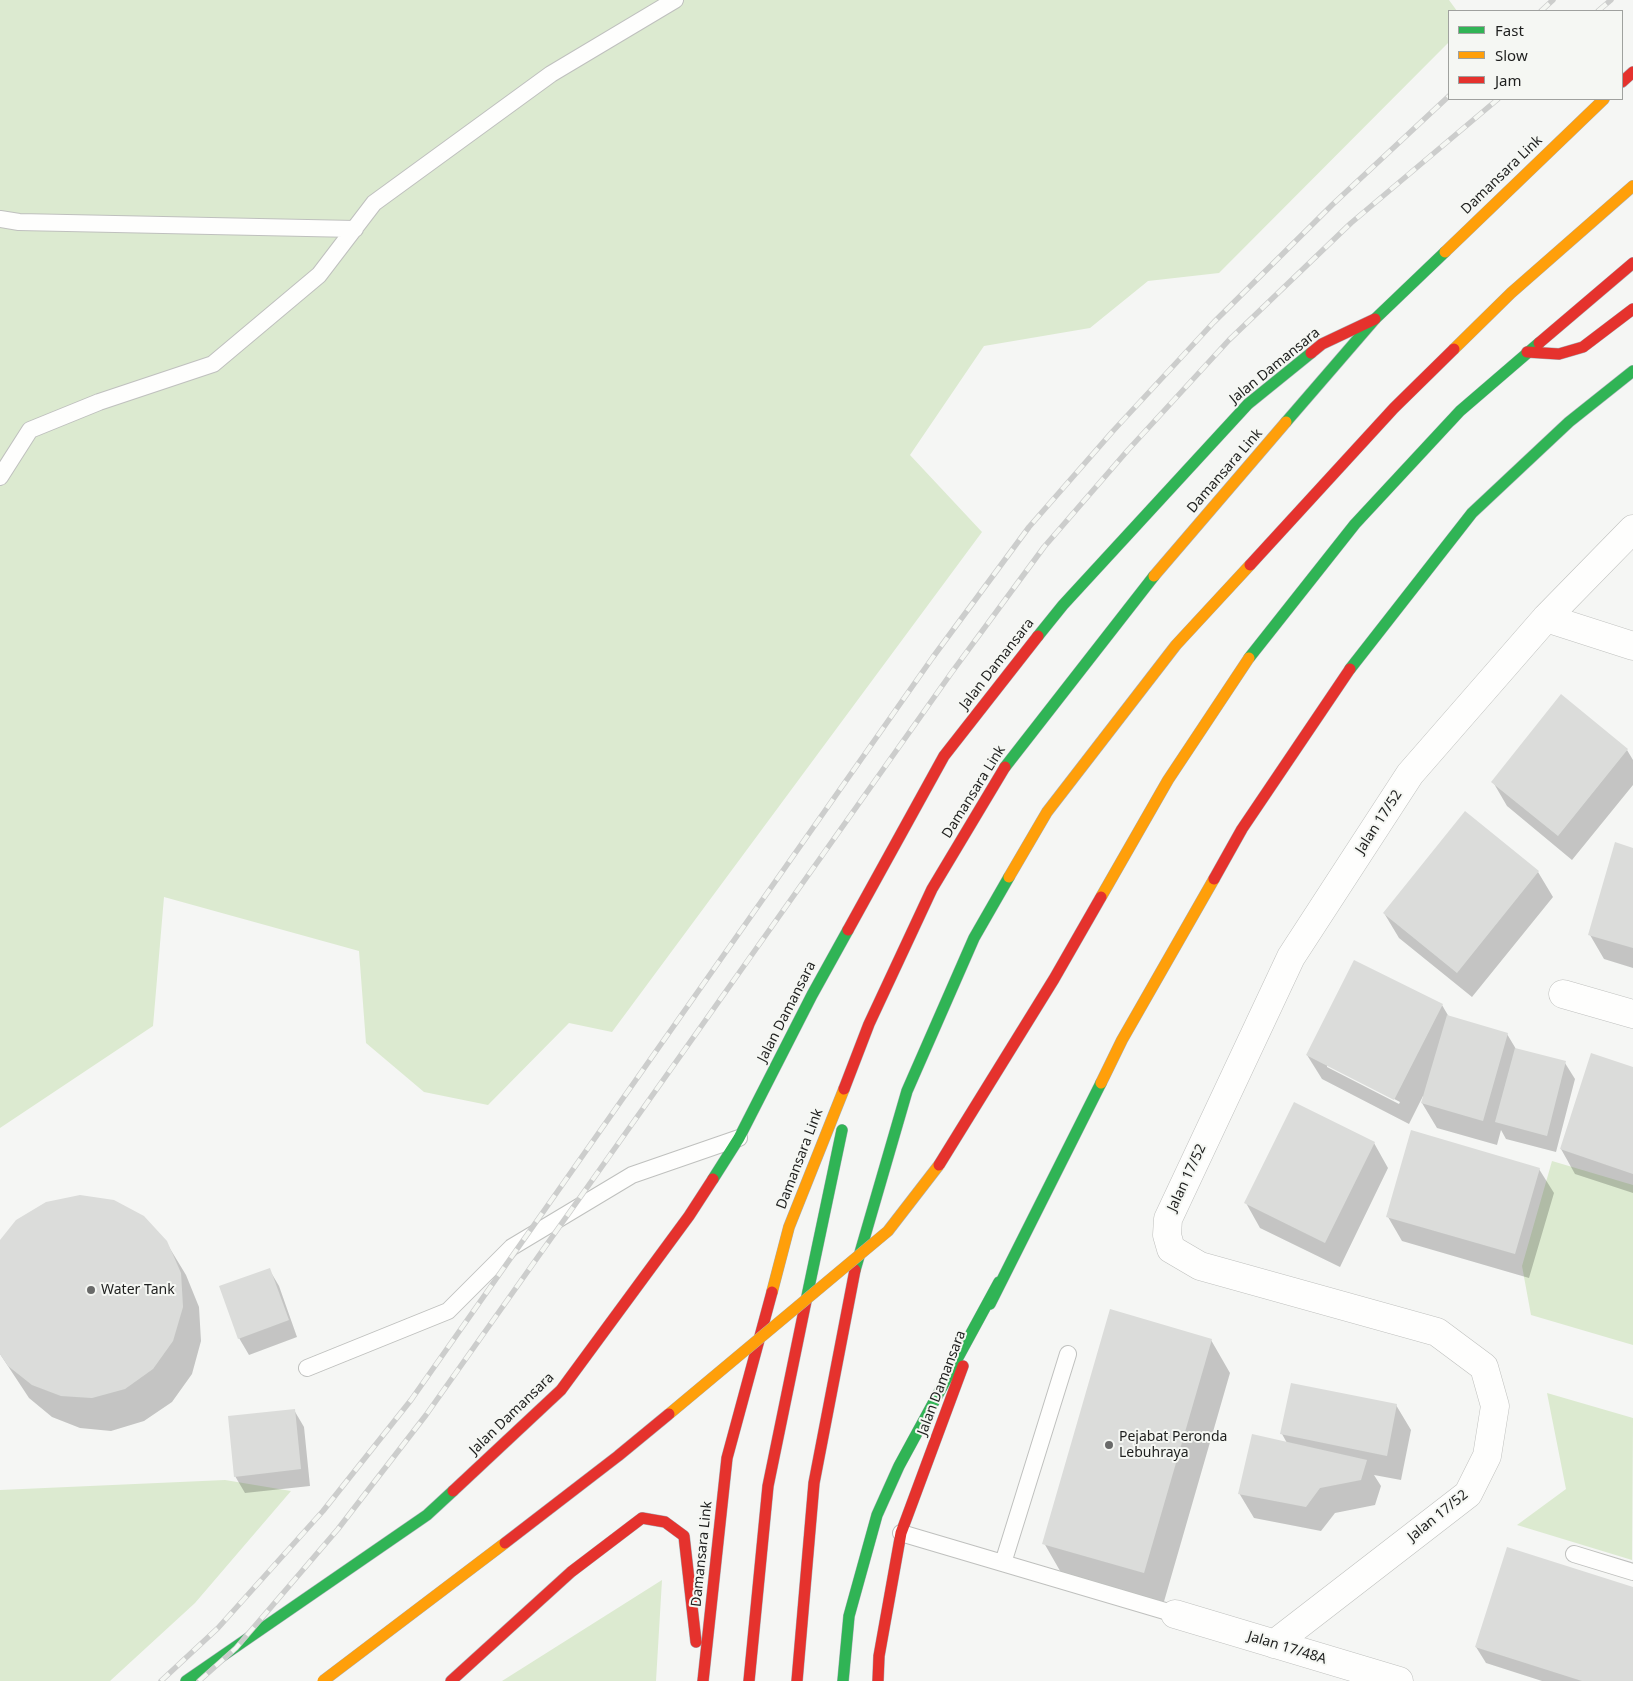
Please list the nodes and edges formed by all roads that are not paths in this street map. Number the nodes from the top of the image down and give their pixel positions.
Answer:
1 (675, 0) edge
2 (1633, 72) edge
3 (1623, 81) edge
4 (1603, 100) edge
5 (1633, 186) edge
6 (0, 219) edge
7 (355, 228) junction
8 (1633, 263) edge
9 (1633, 309) edge
10 (1375, 319) junction
11 (1527, 352) junction
12 (1633, 371) edge
13 (0, 476) edge
14 (1633, 529) edge
15 (1546, 618) junction
16 (1633, 646) edge
17 (1563, 994) dead end
18 (1633, 1014) edge
19 (869, 1024) junction
20 (739, 1138) junction
21 (1000, 1282) junction
22 (1068, 1354) dead end
23 (307, 1368) dead end
24 (900, 1533) junction
25 (1574, 1554) dead end
26 (1003, 1563) junction
27 (1633, 1572) edge
28 (1175, 1614) joint
29 (1274, 1644) junction
30 (186, 1681) edge
31 (323, 1681) edge
32 (451, 1681) edge
33 (702, 1681) edge
34 (749, 1681) edge
35 (797, 1681) edge
36 (843, 1681) edge
37 (878, 1681) edge
38 (1399, 1681) edge

1 - 7 lane
2 - 3 main road
4 - 10 main road, Damansara Link
5 - 35 main road
6 - 7 lane
7 - 13 lane
8 - 11 main road
9 - 11 main road
10 - 19 main road, Damansara Link
10 - 20 main road, Jalan Damansara
11 - 31 main road, bridge
12 - 21 main road, Jalan Damansara
14 - 15 street, Jalan 17/52
15 - 16 street
15 - 29 street, Jalan 17/52
17 - 18 street
19 - 33 main road, Damansara Link
19 - 34 main road
20 - 23 lane
20 - 30 main road, Jalan Damansara
21 - 24 main road, Jalan Damansara
21 - 36 main road
22 - 26 lane
24 - 26 lane
24 - 37 main road, Jalan Damansara
25 - 27 lane
26 - 28 lane
28 - 29 street, Jalan 17/48A
29 - 38 street, Jalan 17/48A
32 - 33 main road

